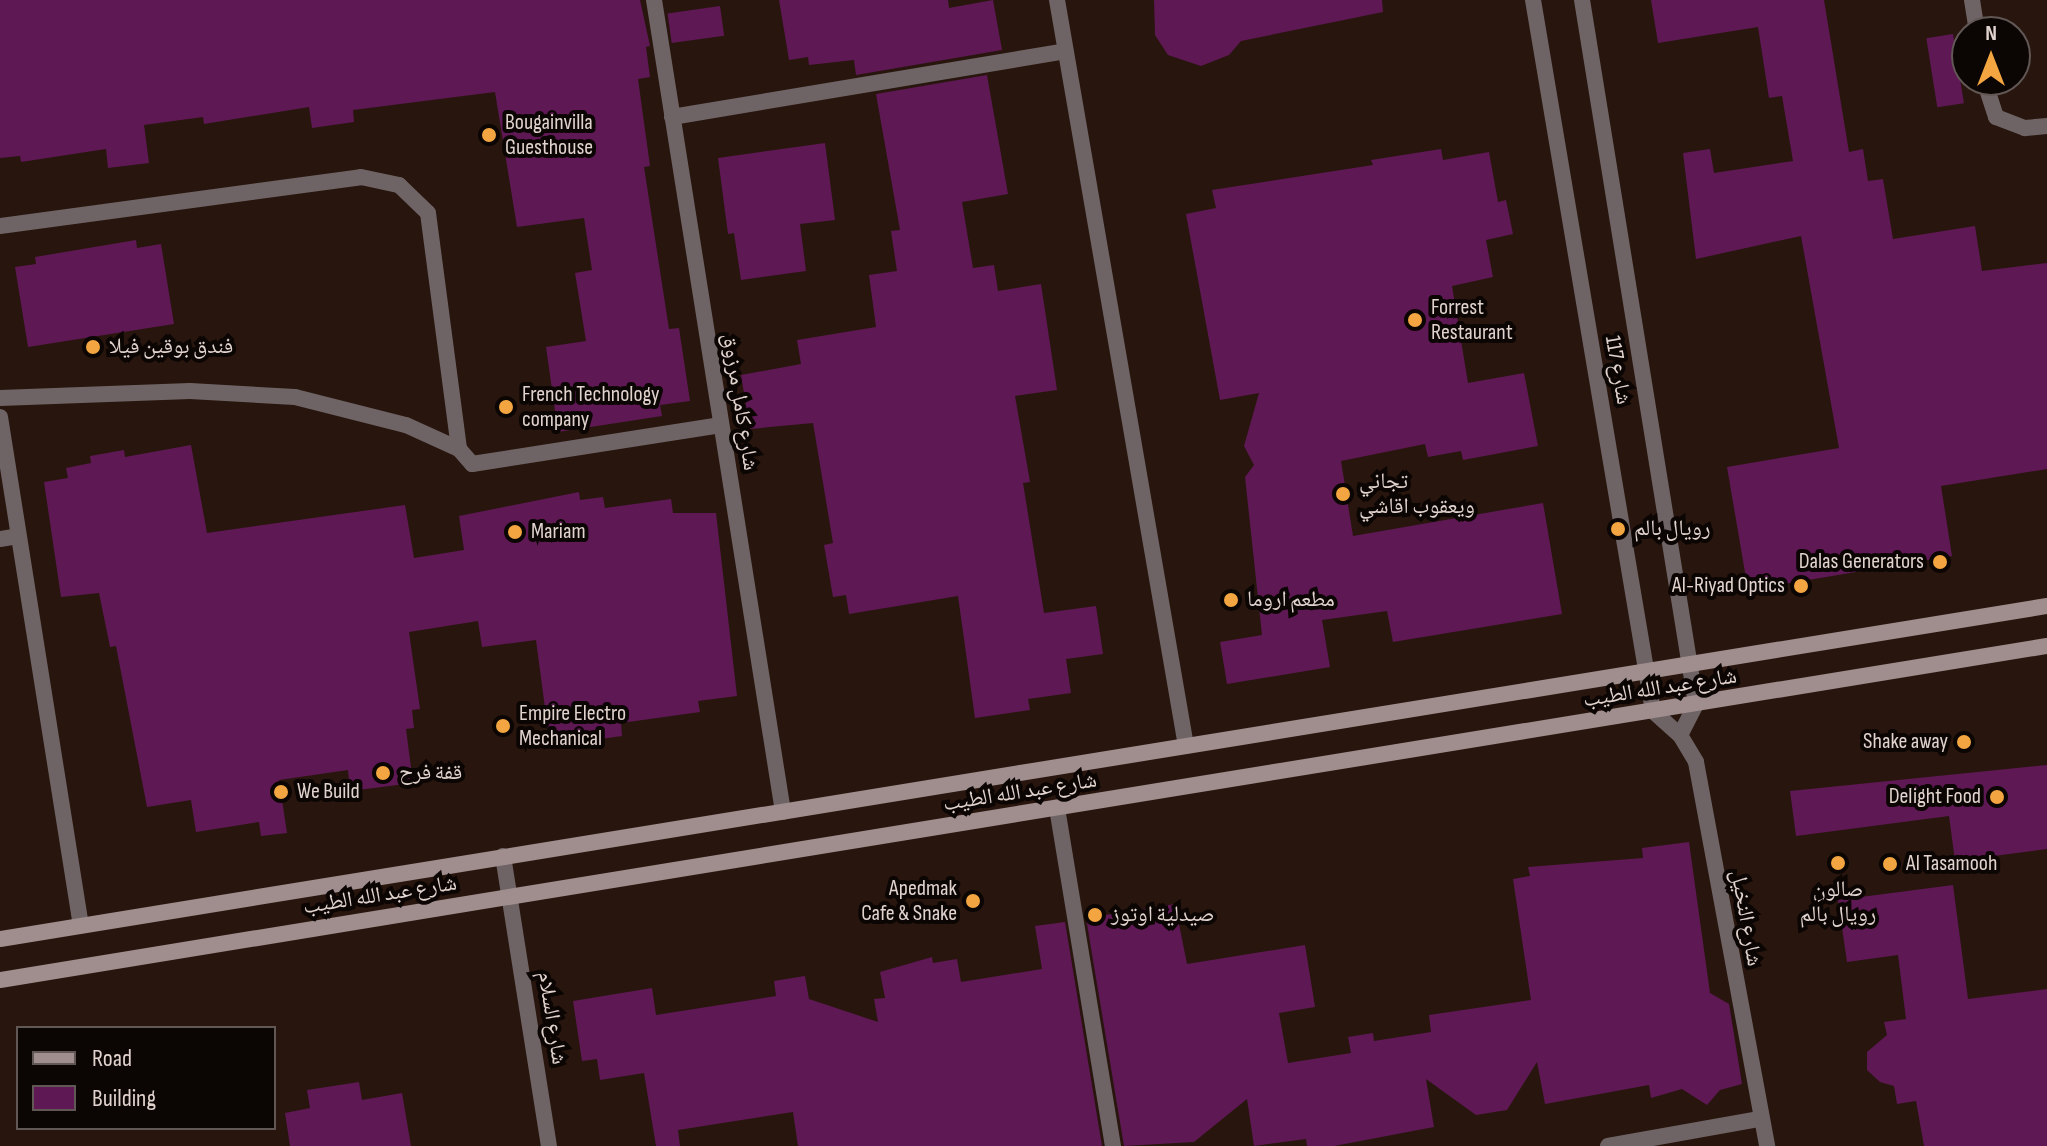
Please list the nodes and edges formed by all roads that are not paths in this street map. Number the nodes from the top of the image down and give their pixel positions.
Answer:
1 (654, 0) edge
2 (1057, 0) edge
3 (1533, 0) edge
4 (1582, 0) edge
5 (1065, 51) junction
6 (1989, 96) edge
7 (672, 117) junction
8 (2047, 126) edge
9 (0, 226) edge
10 (0, 398) edge
11 (0, 417) edge
12 (721, 425) junction
13 (459, 449) junction
14 (18, 536) junction
15 (0, 539) edge
16 (2047, 606) edge
17 (2047, 646) edge
18 (1689, 664) junction
19 (1646, 672) junction
20 (1696, 704) junction
21 (1653, 711) junction
22 (1680, 735) junction
23 (1186, 746) junction
24 (1057, 808) junction
25 (783, 812) junction
26 (503, 856) junction
27 (511, 896) junction
28 (81, 926) junction
29 (0, 939) edge
30 (0, 980) edge
31 (1760, 1119) junction
32 (549, 1146) edge
33 (1113, 1146) edge
34 (1608, 1146) edge
35 (1767, 1146) edge

1 - 7 street, شارع كامل مرزوق
2 - 5 street
3 - 19 street, شارع 117
4 - 18 street, شارع 117
5 - 7 street
5 - 23 street
6 - 8 street
7 - 12 street, شارع كامل مرزوق
9 - 13 street
10 - 13 street
11 - 14 street
12 - 13 street
12 - 25 street, شارع كامل مرزوق
14 - 15 street
14 - 28 street
16 - 18 main road, شارع عبد الله الطيب
17 - 20 main road, شارع عبد الله الطيب
18 - 19 main road, شارع عبد الله الطيب
18 - 20 street, شارع 117
19 - 21 street, شارع 117
19 - 23 main road, شارع عبد الله الطيب
20 - 21 main road, شارع عبد الله الطيب
20 - 22 street
21 - 22 street
21 - 24 main road, شارع عبد الله الطيب
22 - 31 street, شارع النخيل
23 - 25 main road, شارع عبد الله الطيب
24 - 27 main road, شارع عبد الله الطيب
24 - 33 street
25 - 26 main road, شارع عبد الله الطيب
26 - 27 street, شارع السلام
26 - 28 main road, شارع عبد الله الطيب
27 - 30 main road, شارع عبد الله الطيب
27 - 32 street, شارع السلام
28 - 29 main road, شارع عبد الله الطيب
31 - 34 street
31 - 35 street, شارع النخيل

